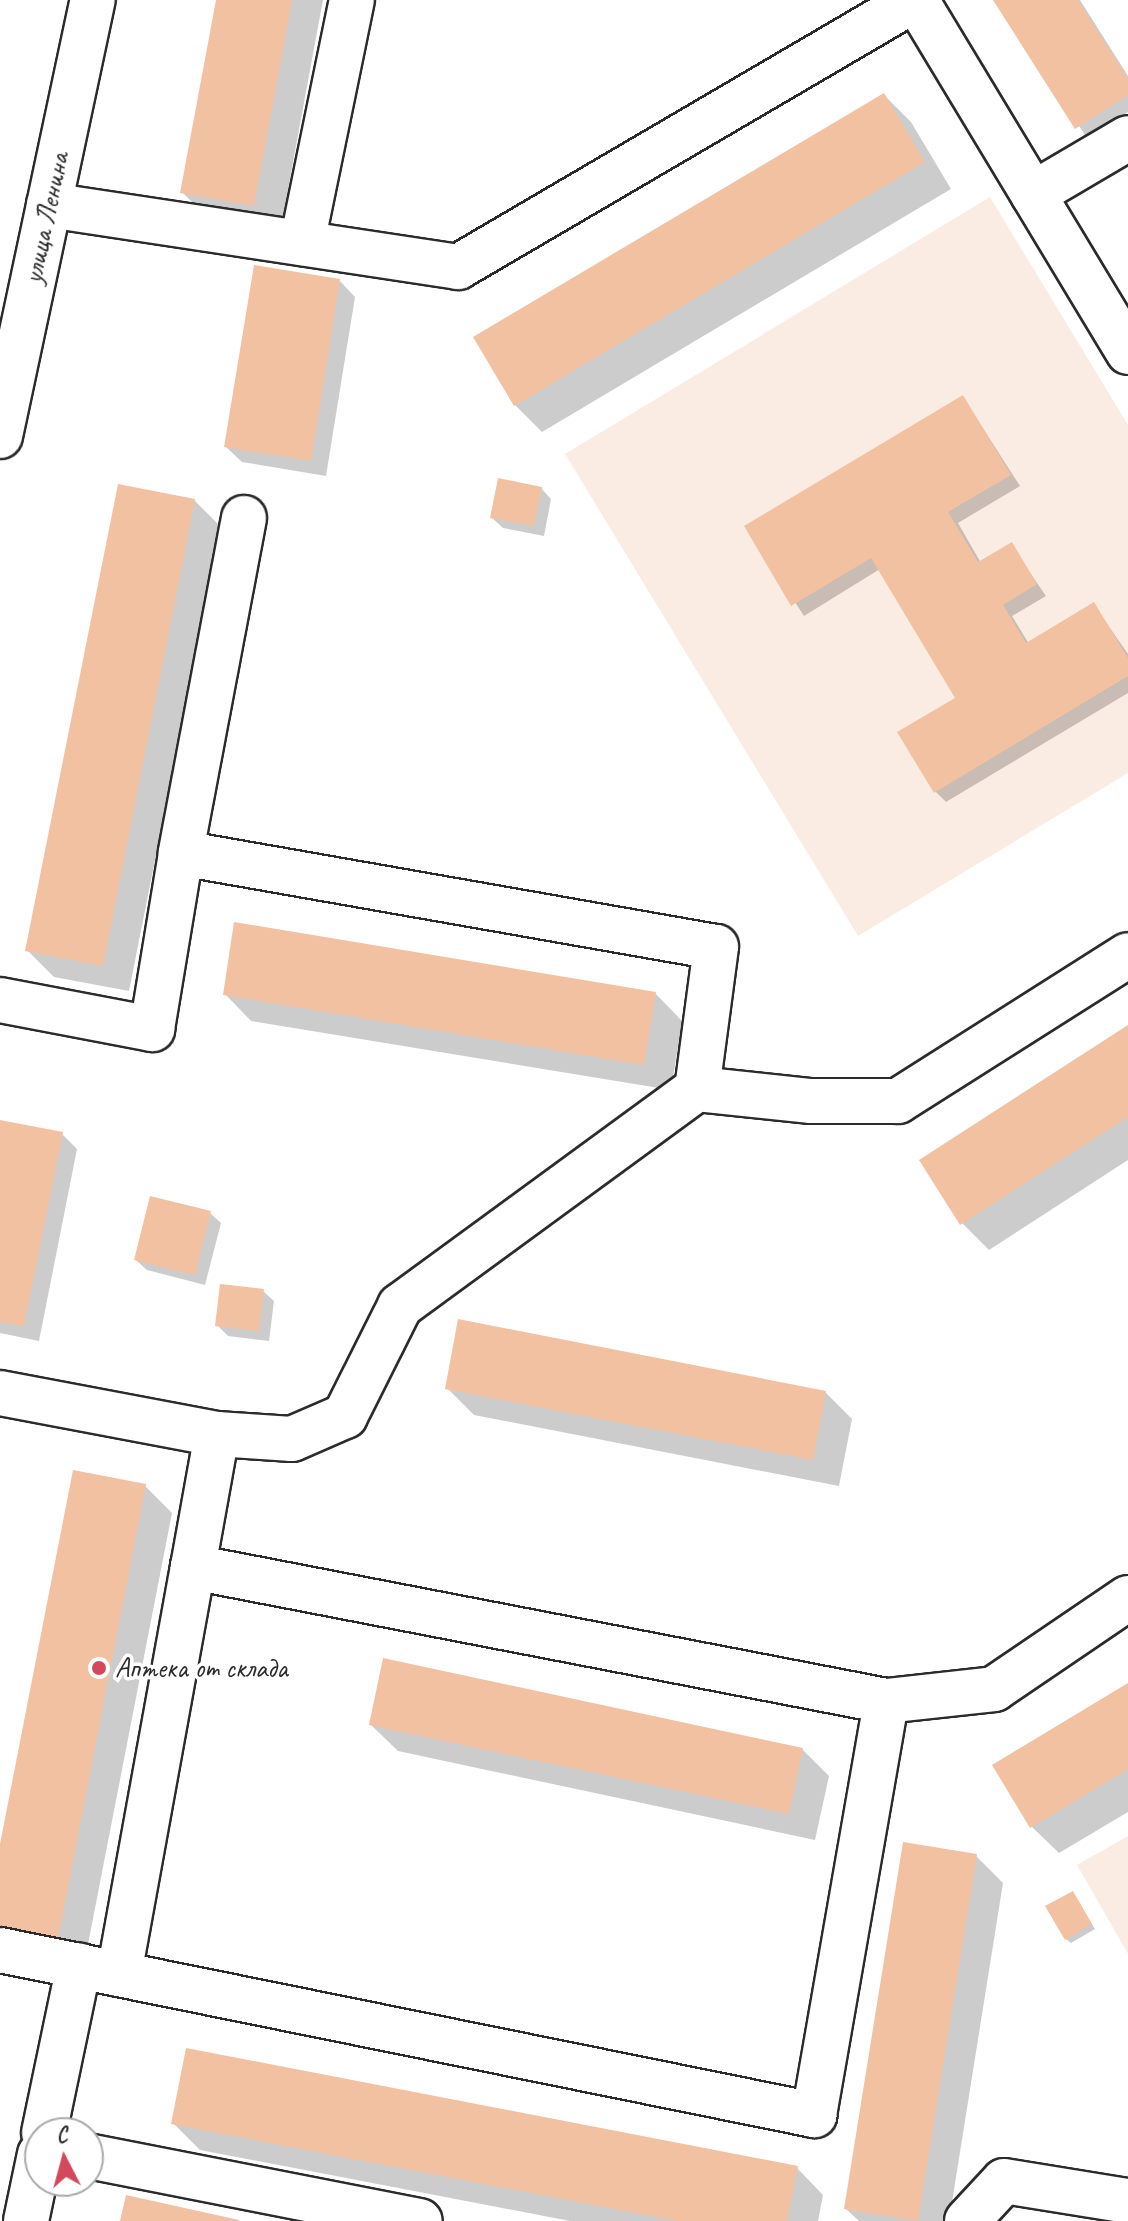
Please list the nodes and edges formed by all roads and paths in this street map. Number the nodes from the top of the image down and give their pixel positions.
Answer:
1 (93, 0) edge
2 (352, 0) edge
3 (915, 0) edge
4 (1128, 138) edge
5 (1033, 194) junction
6 (49, 205) junction
7 (302, 243) junction
8 (1128, 352) edge
9 (0, 436) edge
10 (244, 518) dead end
11 (181, 853) junction
12 (1128, 955) edge
13 (0, 1000) edge
14 (697, 1089) junction
15 (0, 1393) edge
16 (217, 1434) junction
17 (193, 1567) junction
18 (1128, 1598) edge
19 (886, 1701) junction
20 (0, 1950) edge
21 (99, 1970) junction
22 (49, 2117) edge
23 (104, 2159) edge
24 (31, 2197) edge
25 (1128, 2201) edge
26 (26, 2221) edge
27 (420, 2221) edge
28 (967, 2221) edge

1 - 6 street, улица Ленина
2 - 7 street
3 - 5 street
3 - 7 street
4 - 5 street
5 - 8 street
6 - 7 street
6 - 9 street, улица Ленина
10 - 11 street
11 - 13 street
11 - 14 street
12 - 14 street
14 - 16 street
15 - 16 street
16 - 17 street
17 - 19 street
17 - 21 street
18 - 19 street
19 - 21 street
20 - 21 street
21 - 22 street
23 - 27 street
24 - 26 street
25 - 28 street

